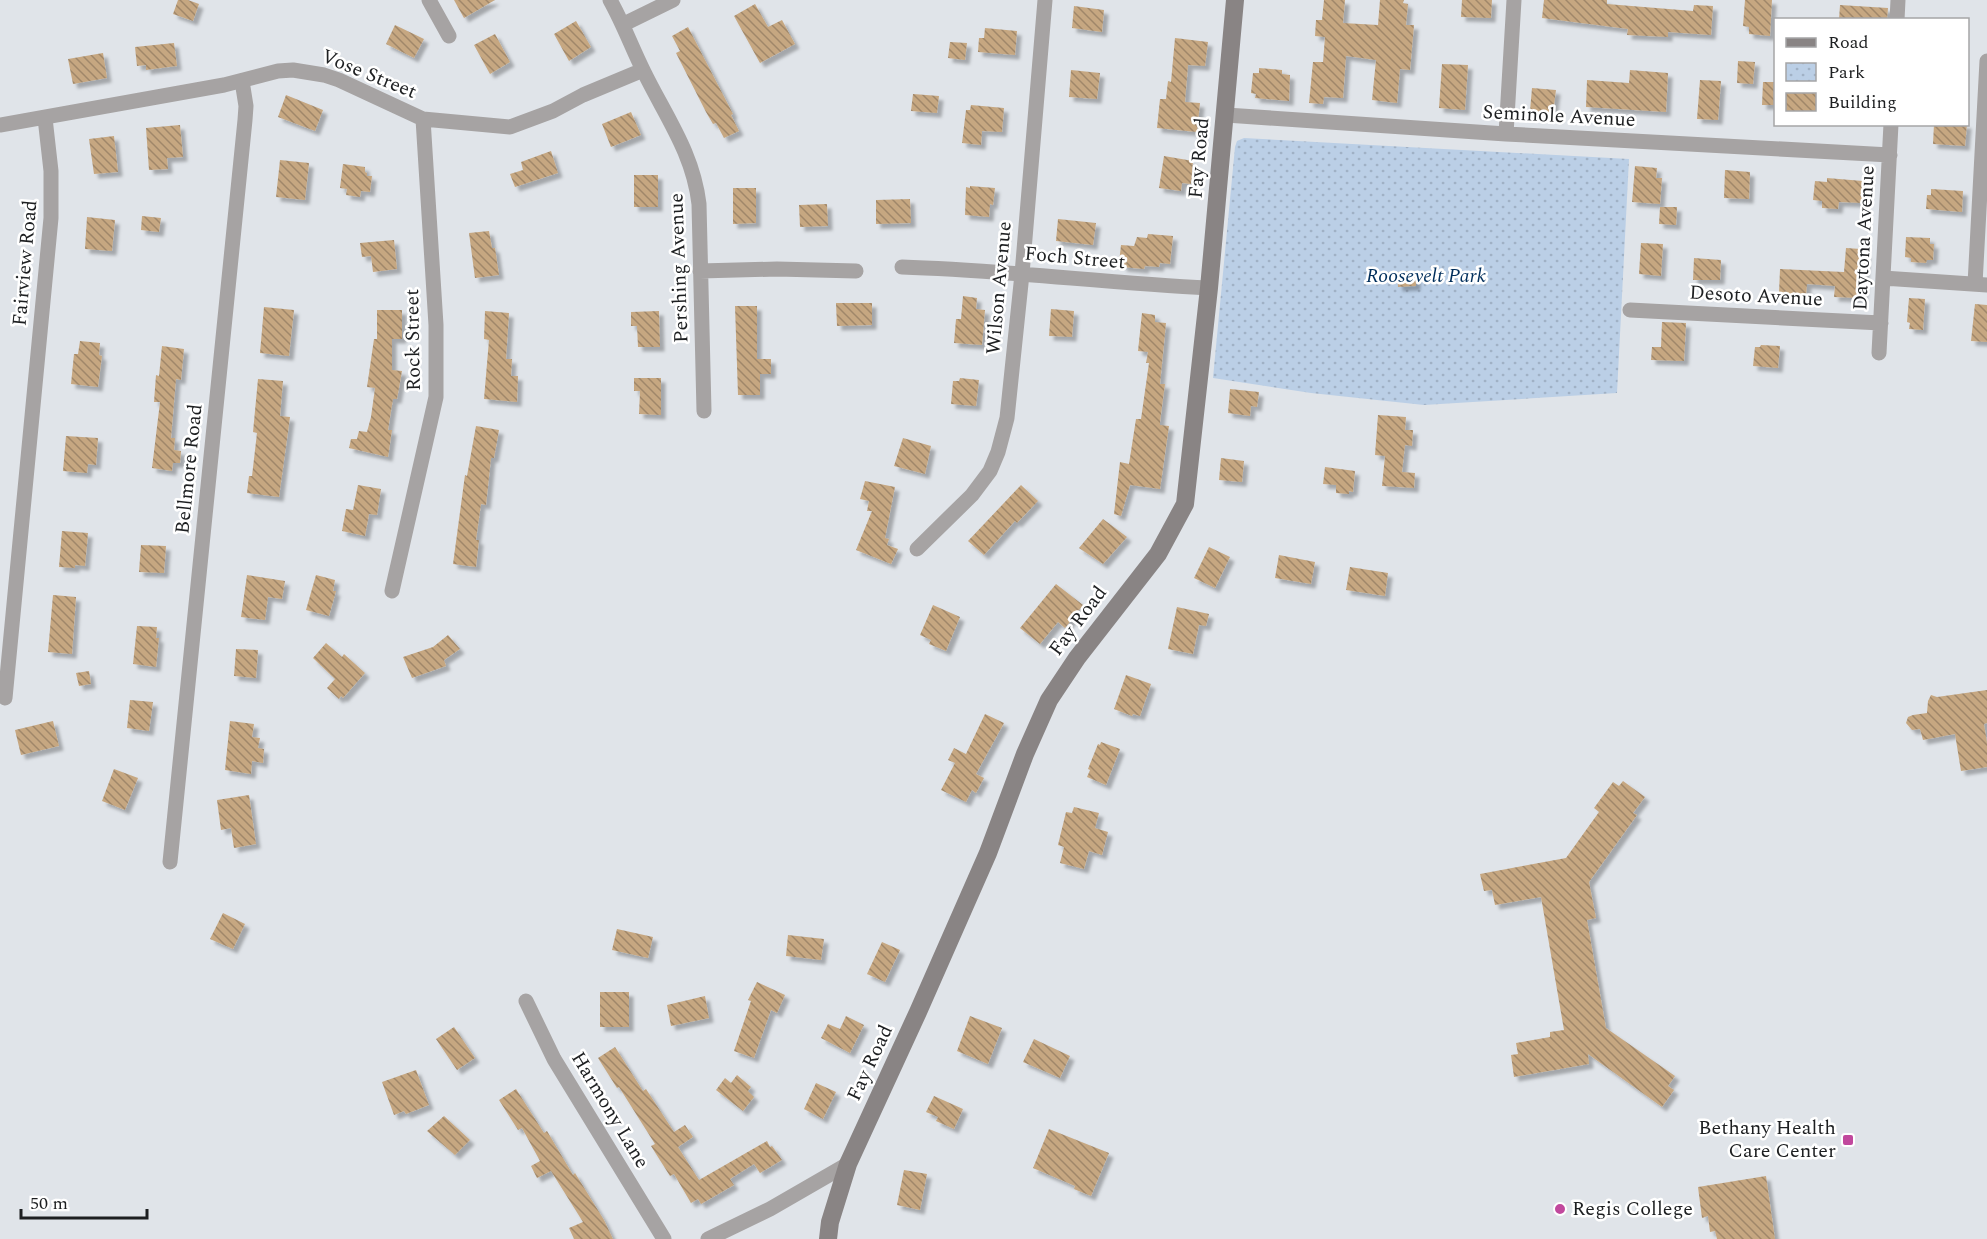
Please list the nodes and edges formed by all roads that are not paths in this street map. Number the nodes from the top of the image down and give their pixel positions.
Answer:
1 (429, 0) edge
2 (610, 0) edge
3 (673, 0) edge
4 (1045, 0) edge
5 (1235, 0) edge
6 (1514, 0) edge
7 (1898, 0) edge
8 (1897, 18) edge
9 (624, 24) junction
10 (449, 36) dead end
11 (1987, 61) edge
12 (643, 70) junction
13 (242, 81) junction
14 (1226, 115) junction
15 (45, 118) junction
16 (423, 119) junction
17 (0, 125) edge
18 (1891, 126) edge
19 (1506, 134) junction
20 (1890, 155) junction
21 (902, 267) dead end
22 (700, 271) junction
23 (856, 271) dead end
24 (1022, 274) junction
25 (1883, 278) junction
26 (1981, 284) edge
27 (1209, 288) junction
28 (1630, 310) dead end
29 (1881, 323) junction
30 (1879, 354) dead end
31 (704, 411) dead end
32 (917, 549) dead end
33 (392, 591) dead end
34 (5, 698) dead end
35 (170, 862) dead end
36 (526, 1001) dead end
37 (848, 1164) junction
38 (664, 1239) edge
39 (708, 1239) edge
40 (828, 1239) edge

1 - 10 street
2 - 9 street, Pershing Avenue
3 - 9 street
4 - 24 street, Wilson Avenue
5 - 14 street, Fay Road
6 - 19 street
7 - 8 street
9 - 12 street, Pershing Avenue
11 - 26 street
12 - 16 street, Vose Street
12 - 22 street, Pershing Avenue
13 - 15 street, Vose Street
13 - 16 street, Vose Street
13 - 35 street, Bellmore Road
14 - 19 street, Seminole Avenue
14 - 27 street, Fay Road
15 - 17 street, Vose Street
15 - 34 street, Fairview Road
16 - 33 street, Rock Street
18 - 20 street, Daytona Avenue
19 - 20 street, Seminole Avenue
20 - 25 street, Daytona Avenue
21 - 24 street, Foch Street
22 - 23 street
22 - 31 street, Pershing Avenue
24 - 27 street, Foch Street
24 - 32 street, Wilson Avenue
25 - 26 street
25 - 29 street, Daytona Avenue
27 - 37 street, Fay Road
28 - 29 street, Desoto Avenue
29 - 30 street, Daytona Avenue
36 - 38 street, Harmony Lane
37 - 39 street
37 - 40 street, Fay Road

